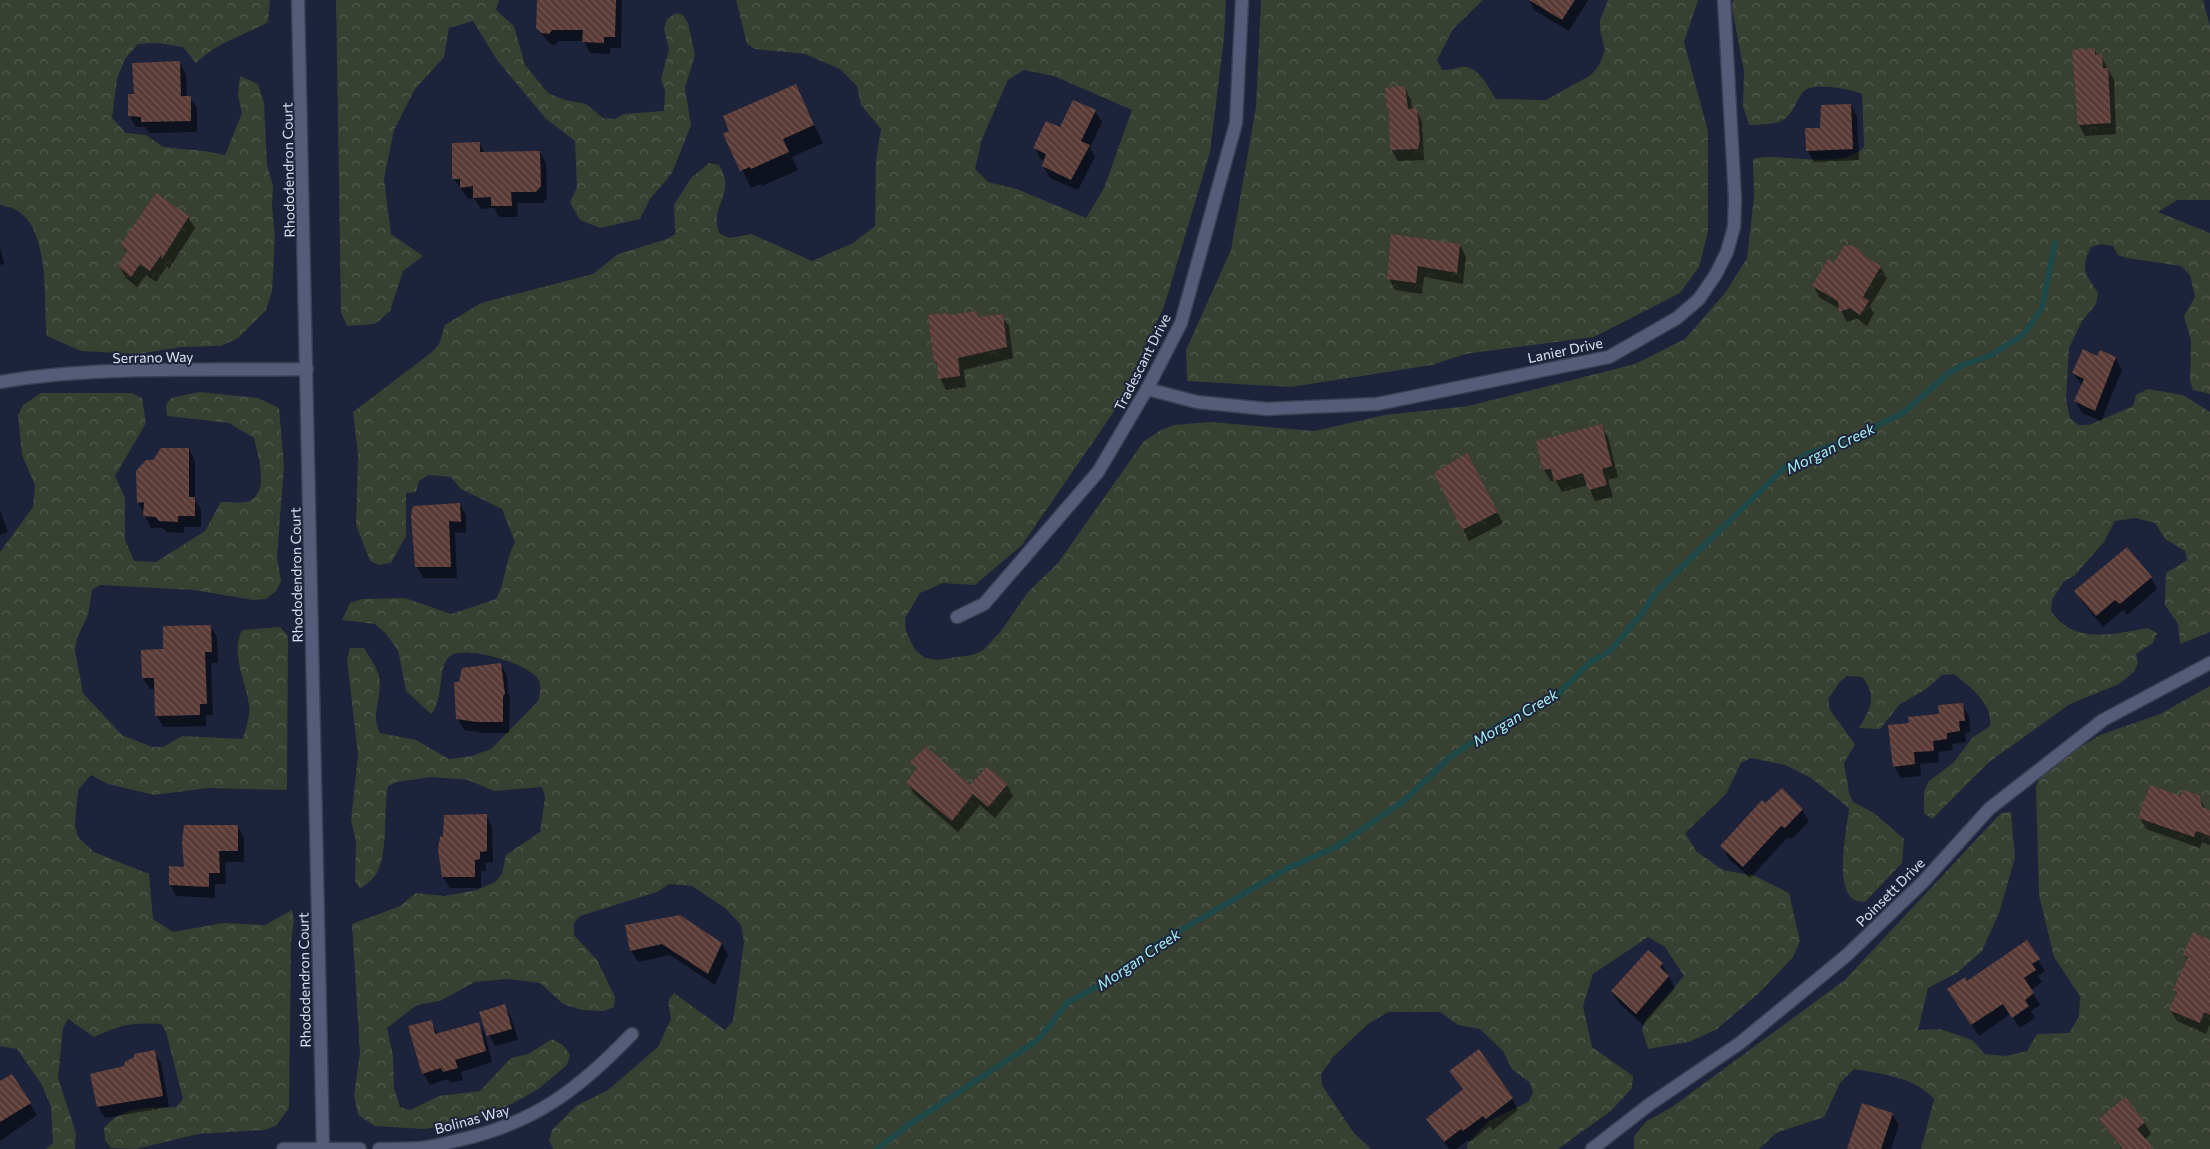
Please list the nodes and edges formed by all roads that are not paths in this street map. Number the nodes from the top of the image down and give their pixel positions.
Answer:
1 (298, 0) edge
2 (1242, 0) edge
3 (1724, 0) edge
4 (308, 369) junction
5 (0, 382) edge
6 (1147, 390) junction
7 (957, 617) dead end
8 (2210, 663) edge
9 (632, 1034) dead end
10 (323, 1148) edge
11 (283, 1149) edge
12 (360, 1149) edge
13 (379, 1149) edge
14 (1592, 1149) edge

1 - 4 street, Rhododendron Court
2 - 6 street, Tradescant Drive
3 - 6 street, Lanier Drive
4 - 5 street, Serrano Way
4 - 10 street, Rhododendron Court
6 - 7 street, Tradescant Drive
8 - 14 street, Poinsett Drive
9 - 13 street, Bolinas Way
10 - 11 street
10 - 12 street

